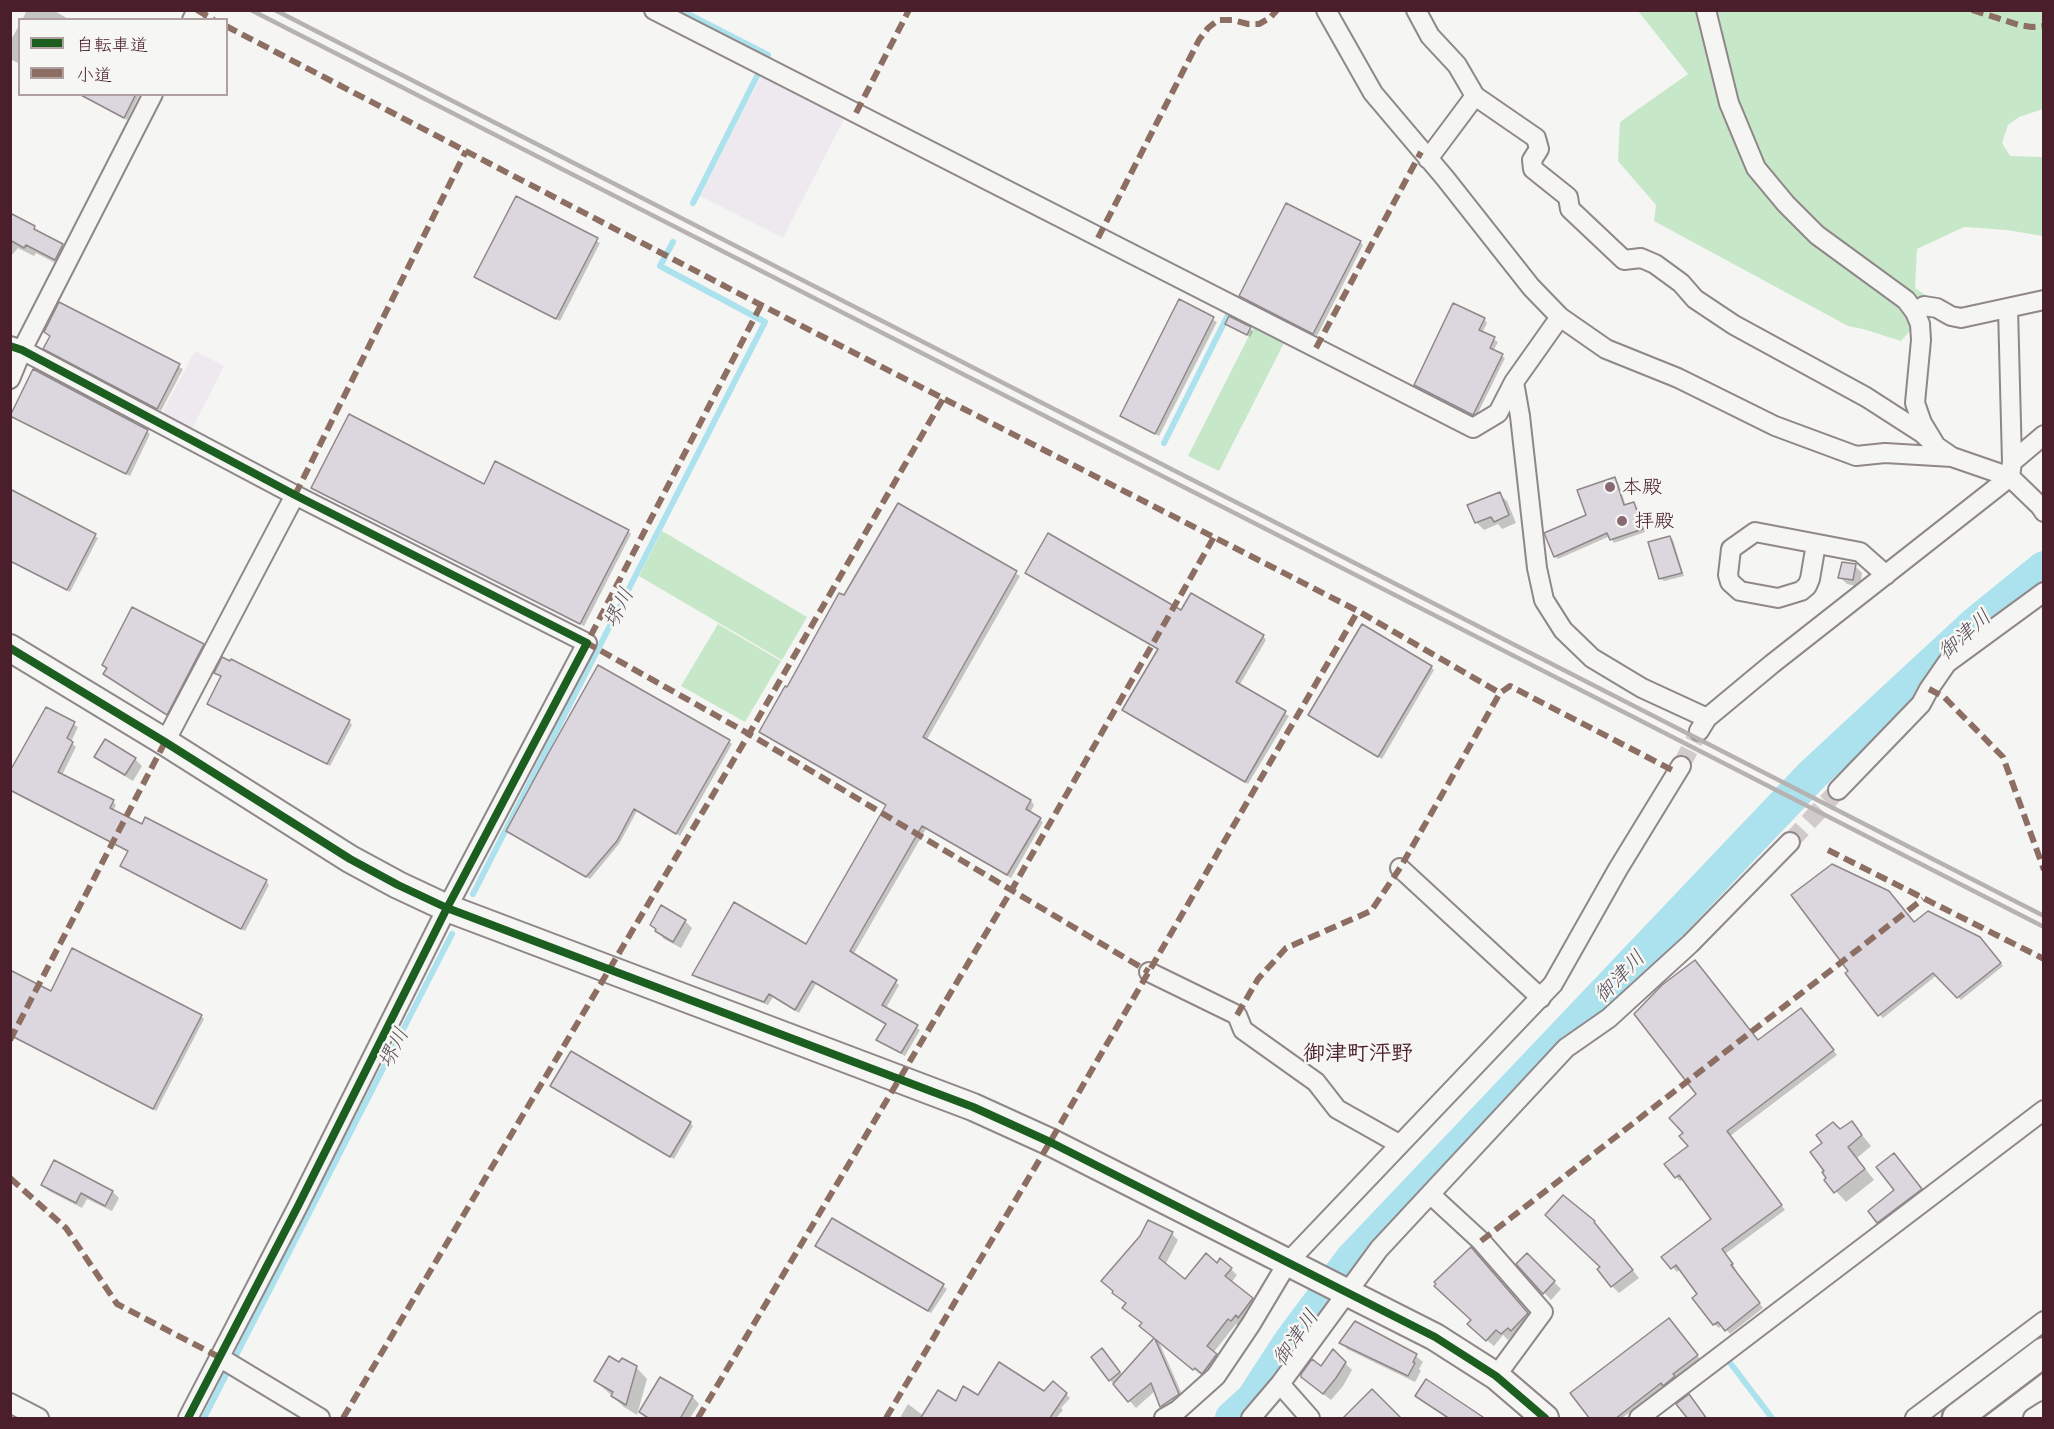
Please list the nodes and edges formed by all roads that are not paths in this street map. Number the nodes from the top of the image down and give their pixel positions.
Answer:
1 (654, 10) edge
2 (1326, 10) edge
3 (1416, 10) edge
4 (1706, 10) edge
5 (152, 96) edge
6 (1475, 96) junction
7 (1428, 159) junction
8 (2043, 300) edge
9 (2008, 308) junction
10 (1915, 312) junction
11 (1560, 317) junction
12 (16, 348) edge
13 (10, 379) edge
14 (1514, 382) junction
15 (2043, 435) edge
16 (1936, 446) junction
17 (1952, 457) junction
18 (2011, 470) junction
19 (295, 495) junction
20 (2043, 512) edge
21 (1816, 544) junction
22 (1886, 575) junction
23 (2043, 592) edge
24 (10, 648) edge
25 (165, 742) junction
26 (1681, 766) tunnel mouth
27 (1839, 790) tunnel mouth
28 (1790, 842) tunnel mouth
29 (1400, 868) dead end
30 (447, 908) junction
31 (1149, 972) dead end
32 (1540, 998) junction
33 (2043, 1110) edge
34 (1399, 1144) junction
35 (1431, 1195) junction
36 (1290, 1263) junction
37 (1345, 1291) junction
38 (2043, 1321) edge
39 (2043, 1353) edge
40 (230, 1363) junction
41 (1496, 1376) junction
42 (1280, 1384) junction
43 (10, 1403) edge
44 (2043, 1411) edge
45 (39, 1419) edge
46 (188, 1419) edge
47 (320, 1419) edge
48 (1164, 1419) edge
49 (1251, 1419) edge
50 (1310, 1419) edge
51 (1545, 1419) edge
52 (1639, 1419) edge
53 (1915, 1419) edge
54 (1957, 1419) edge
55 (2033, 1419) edge

1 - 14 street
2 - 7 street
3 - 6 street
4 - 10 street
5 - 12 street
6 - 7 street
6 - 16 street
7 - 11 street
8 - 9 street
9 - 10 street
9 - 18 street
10 - 16 street
11 - 14 street
11 - 17 street
12 - 13 street
12 - 19 street
14 - 22 street
15 - 18 street
16 - 17 street
17 - 18 street
18 - 20 street
18 - 22 street
19 - 25 street
19 - 30 street
21 - 21 street
21 - 22 street
23 - 27 street
24 - 25 street
25 - 30 street
26 - 32 street
28 - 35 street
29 - 32 street
30 - 36 street
30 - 40 street
31 - 34 street
32 - 34 street
33 - 52 street
34 - 36 street
35 - 37 street
35 - 41 street
36 - 37 street
36 - 48 street
37 - 41 street
37 - 42 street
38 - 53 street
39 - 54 main road
40 - 46 street
40 - 47 street
41 - 51 street
42 - 49 street
42 - 50 street
43 - 45 street
44 - 55 street

